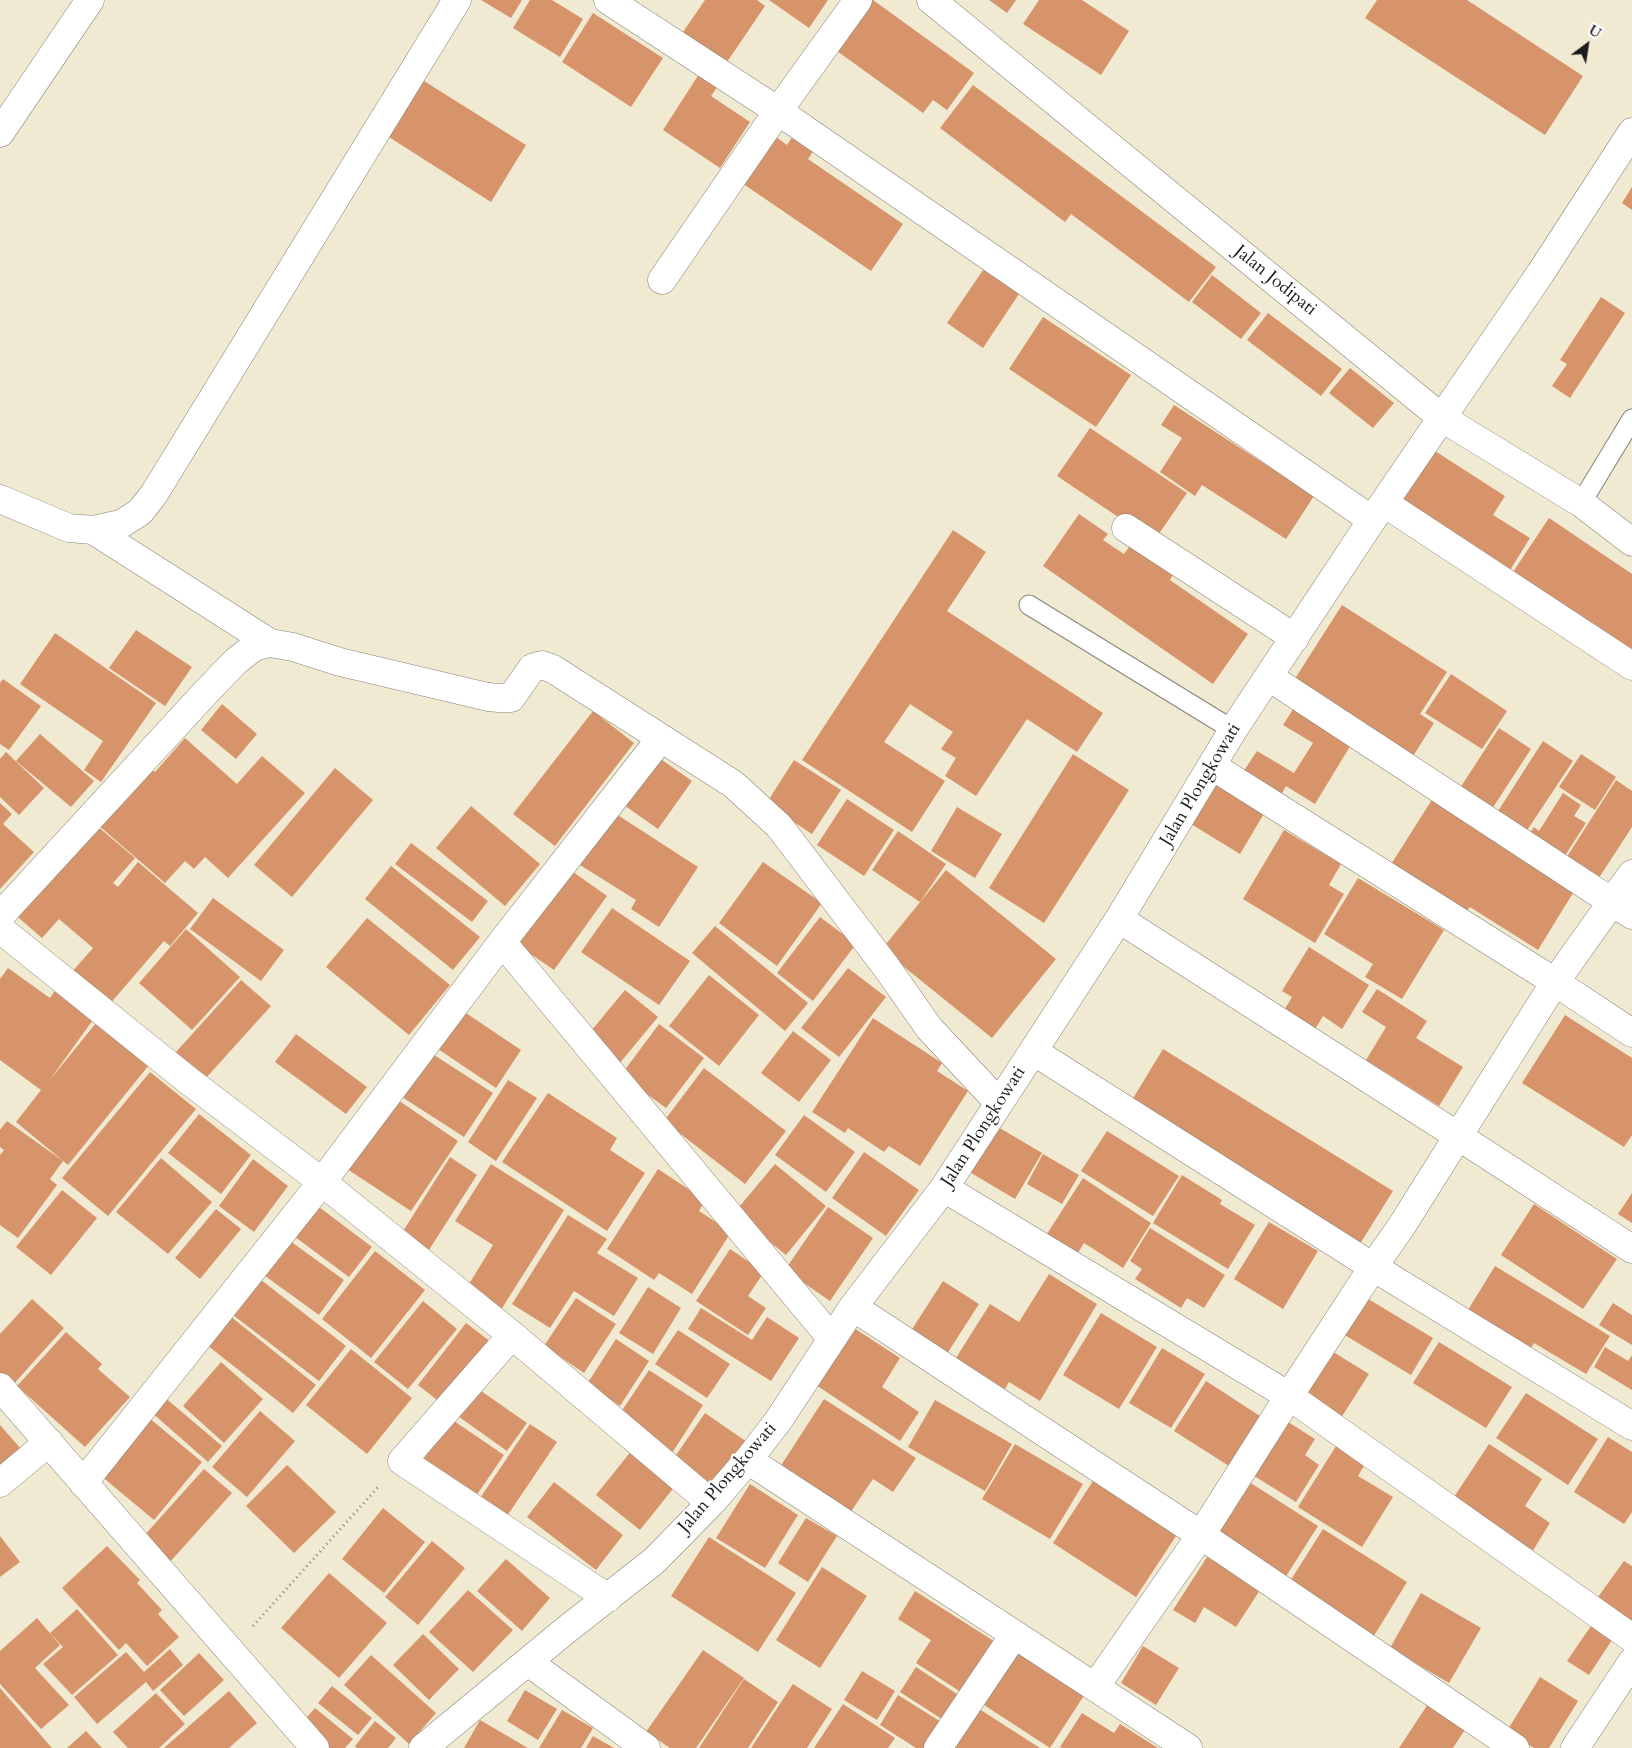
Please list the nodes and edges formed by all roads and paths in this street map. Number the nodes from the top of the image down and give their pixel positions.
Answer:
1 (90, 0) edge
2 (457, 0) edge
3 (608, 0) edge
4 (858, 0) edge
5 (932, 0) edge
6 (778, 111) junction
7 (1632, 132) edge
8 (0, 133) edge
9 (662, 280) dead end
10 (1442, 418) junction
11 (1632, 419) edge
12 (0, 500) edge
13 (1581, 503) junction
14 (1378, 512) junction
15 (1126, 528) dead end
16 (93, 530) junction
17 (1632, 542) edge
18 (1029, 605) dead end
19 (1295, 638) junction
20 (270, 643) junction
21 (1632, 666) edge
22 (1269, 677) junction
23 (1233, 730) junction
24 (661, 738) junction
25 (1212, 766) junction
26 (1632, 874) edge
27 (1622, 908) edge
28 (0, 916) edge
29 (1119, 919) junction
30 (0, 930) edge
31 (502, 942) junction
32 (1555, 982) junction
33 (1632, 1033) edge
34 (1033, 1051) junction
35 (999, 1104) junction
36 (1458, 1136) junction
37 (322, 1182) junction
38 (944, 1188) junction
39 (1632, 1249) edge
40 (1373, 1267) junction
41 (853, 1307) junction
42 (512, 1335) junction
43 (832, 1339) junction
44 (0, 1387) edge
45 (1289, 1396) junction
46 (1632, 1426) edge
47 (49, 1442) junction
48 (748, 1460) junction
49 (402, 1461) junction
50 (0, 1483) edge
51 (83, 1483) junction
52 (711, 1503) junction
53 (1201, 1535) junction
54 (608, 1598) junction
55 (1014, 1635) junction
56 (1632, 1638) edge
57 (230, 1651) junction
58 (528, 1662) junction
59 (1632, 1662) edge
60 (1095, 1688) junction
61 (314, 1748) edge
62 (423, 1748) edge
63 (646, 1748) edge
64 (938, 1748) edge
65 (1188, 1748) edge
66 (1515, 1748) edge
67 (1575, 1748) edge

1 - 8 street
2 - 16 street
3 - 6 street
4 - 6 street
5 - 10 street, Jalan Jodipati
6 - 9 street
6 - 14 street
7 - 10 street, Jalan Plongkowati
10 - 13 street, Jalan Jodipati
10 - 14 street, Jalan Plongkowati
11 - 13 lane
12 - 16 street
13 - 17 street, Jalan Jodipati
14 - 19 street, Jalan Plongkowati
14 - 21 street
15 - 19 street
16 - 20 street
18 - 23 lane
19 - 22 street, Jalan Plongkowati
20 - 24 street
20 - 28 street
22 - 23 street, Jalan Plongkowati
22 - 27 street
23 - 25 street, Jalan Plongkowati
24 - 31 street
24 - 35 street
25 - 29 street, Jalan Plongkowati
25 - 32 street
26 - 27 street
27 - 32 street
29 - 34 street, Jalan Plongkowati
29 - 36 street
30 - 37 street
31 - 37 street
31 - 43 street
32 - 33 street
32 - 36 street
34 - 35 street, Jalan Plongkowati
34 - 40 street
35 - 38 street, Jalan Plongkowati
36 - 39 street
36 - 40 street
37 - 42 street
37 - 51 street
38 - 41 street, Jalan Plongkowati
38 - 45 street
40 - 45 street
40 - 46 street
41 - 43 street, Jalan Plongkowati
41 - 53 street
42 - 49 street
42 - 52 street
43 - 48 street, Jalan Plongkowati
44 - 47 street
45 - 53 street
45 - 56 street
47 - 50 street
47 - 51 street
48 - 52 street, Jalan Plongkowati
48 - 55 street
49 - 54 street
49 - 57 path
51 - 57 street
52 - 54 street, Jalan Plongkowati
53 - 60 street
53 - 66 street
54 - 58 street, Jalan Plongkowati
55 - 60 street
55 - 64 street
57 - 61 street
58 - 62 street, Jalan Plongkowati
58 - 63 street
59 - 67 street
60 - 65 street

